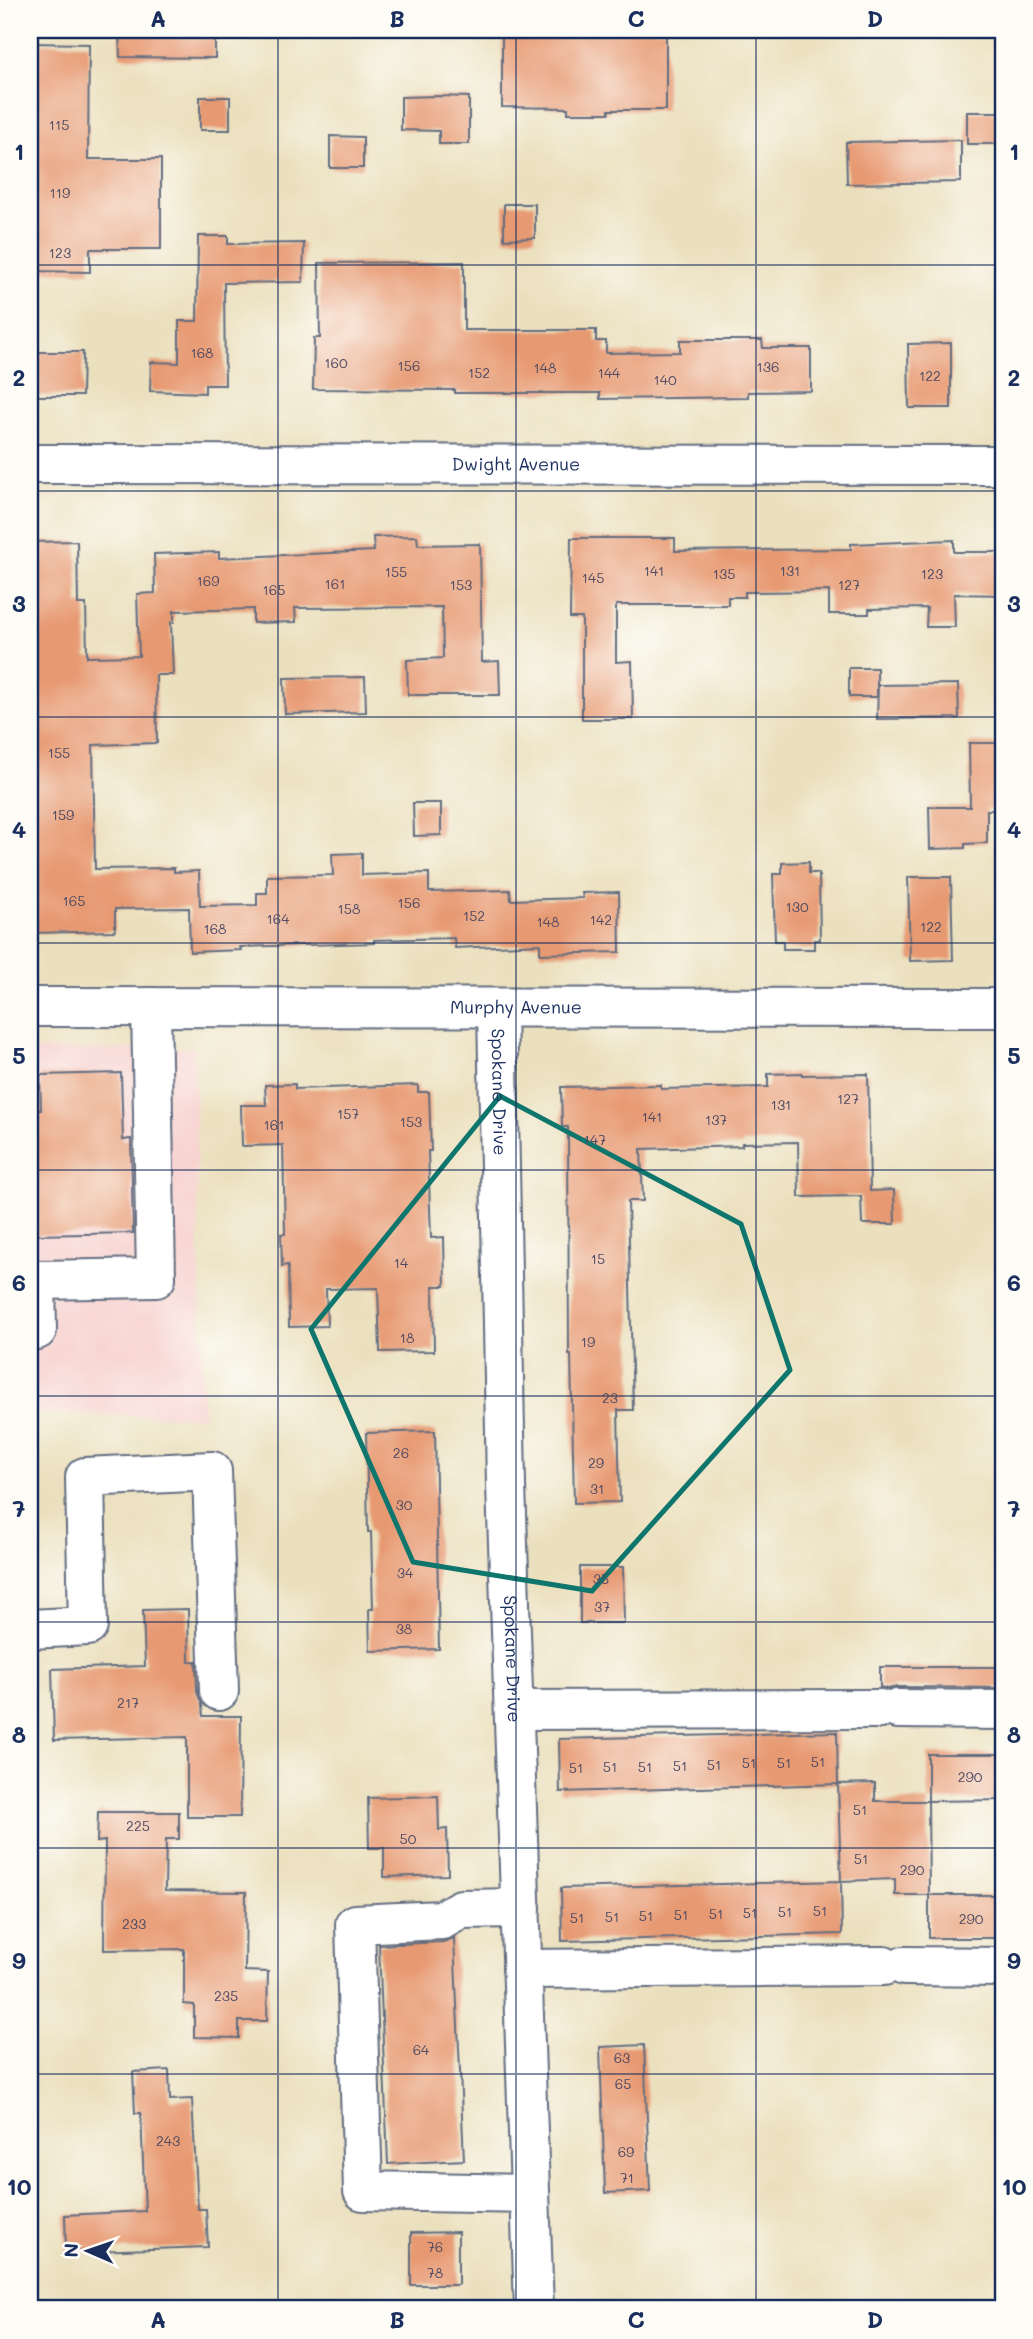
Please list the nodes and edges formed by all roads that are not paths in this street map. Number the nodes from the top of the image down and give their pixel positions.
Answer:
1 (30, 464) edge
2 (1003, 465) edge
3 (30, 1007) edge
4 (151, 1007) junction
5 (498, 1008) junction
6 (1003, 1009) edge
7 (30, 1331) edge
8 (30, 1629) edge
9 (219, 1691) dead end
10 (514, 1710) junction
11 (1003, 1710) edge
12 (521, 1908) junction
13 (1003, 1967) edge
14 (522, 1969) junction
15 (530, 2194) junction
16 (534, 2309) edge

1 - 2 street, Dwight Avenue
3 - 4 street, Murphy Avenue
4 - 5 street, Murphy Avenue
4 - 7 street
5 - 6 street, Murphy Avenue
5 - 10 street, Spokane Drive
8 - 9 street
10 - 11 street
10 - 12 street, Spokane Drive
12 - 14 street, Spokane Drive
12 - 15 street
13 - 14 street
14 - 15 street, Spokane Drive
15 - 16 street, Spokane Drive

